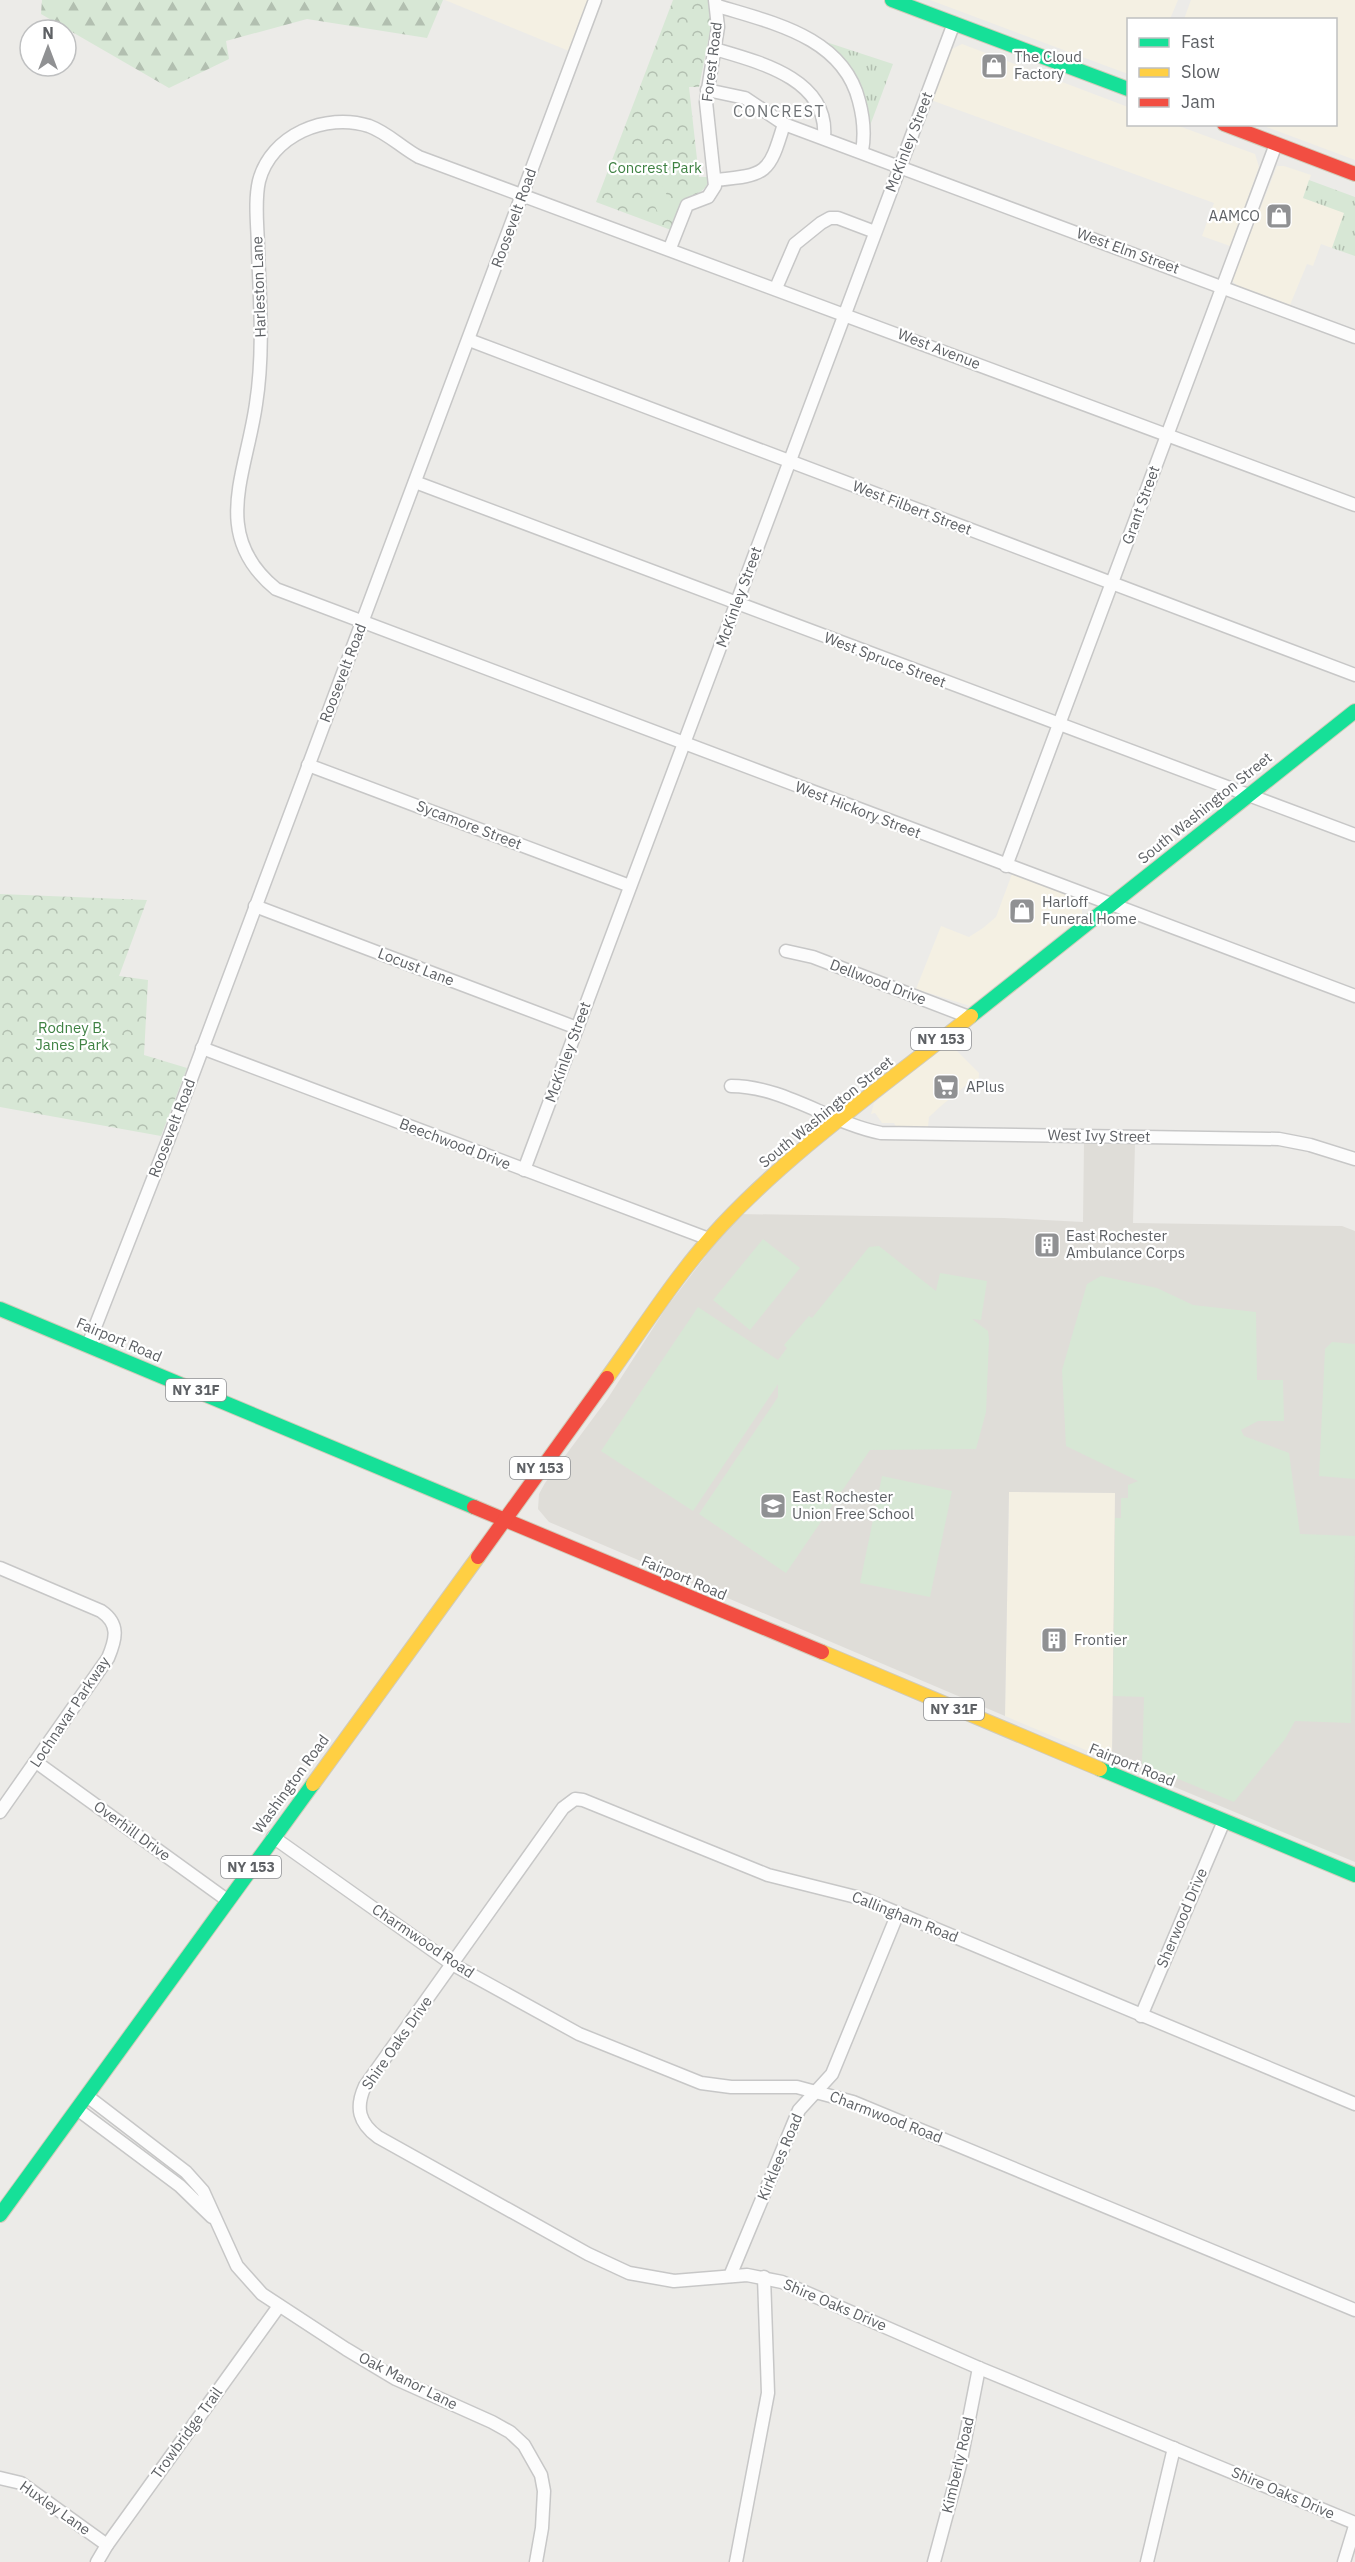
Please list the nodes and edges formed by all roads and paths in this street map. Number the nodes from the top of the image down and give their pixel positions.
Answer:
1 (595, 0) edge
2 (892, 0) edge
3 (717, 3) edge
4 (954, 23) junction
5 (715, 48) junction
6 (1127, 89) edge
7 (707, 90) junction
8 (784, 124) junction
9 (1229, 126) edge
10 (824, 137) junction
11 (1276, 144) junction
12 (862, 151) junction
13 (900, 166) junction
14 (1355, 174) edge
15 (716, 180) junction
16 (522, 194) junction
17 (875, 232) junction
18 (670, 248) junction
19 (1222, 286) junction
20 (776, 288) junction
21 (844, 313) junction
22 (1355, 337) edge
23 (468, 340) junction
24 (1167, 434) junction
25 (789, 461) junction
26 (415, 482) junction
27 (1355, 505) edge
28 (1112, 584) junction
29 (737, 604) junction
30 (362, 623) junction
31 (1355, 675) edge
32 (1355, 711) edge
33 (1058, 725) junction
34 (684, 745) junction
35 (308, 765) junction
36 (1247, 795) junction
37 (1355, 835) edge
38 (1006, 866) junction
39 (630, 886) junction
40 (1111, 905) junction
41 (255, 906) junction
42 (786, 951) dead end
43 (1355, 996) edge
44 (969, 1017) junction
45 (577, 1028) junction
46 (202, 1048) junction
47 (731, 1086) dead end
48 (842, 1120) junction
49 (1355, 1160) edge
50 (524, 1170) junction
51 (709, 1239) junction
52 (0, 1309) edge
53 (88, 1345) junction
54 (503, 1520) junction
55 (0, 1568) edge
56 (36, 1762) junction
57 (0, 1812) edge
58 (1224, 1821) junction
59 (273, 1837) junction
60 (1355, 1875) edge
61 (227, 1900) junction
62 (898, 1913) junction
63 (452, 1964) junction
64 (1141, 2016) junction
65 (816, 2091) junction
66 (87, 2096) junction
67 (1355, 2104) edge
68 (77, 2109) junction
69 (0, 2215) edge
70 (217, 2222) junction
71 (730, 2276) junction
72 (764, 2277) junction
73 (279, 2306) junction
74 (1355, 2310) edge
75 (979, 2368) junction
76 (1174, 2448) junction
77 (0, 2478) edge
78 (1355, 2525) edge
79 (107, 2545) junction
80 (98, 2562) edge
81 (536, 2562) edge
82 (736, 2562) edge
83 (934, 2562) edge
84 (1147, 2562) edge
85 (1344, 2562) edge

1 - 16 street, Roosevelt Road
2 - 4 main road
3 - 5 street, Forest Road
3 - 12 street
4 - 6 main road
4 - 13 street, McKinley Street
5 - 7 street, Forest Road
5 - 10 street
7 - 8 street, West Elm Street
7 - 15 street, Forest Road
8 - 10 street, West Elm Street
8 - 15 street
9 - 11 main road
10 - 12 street, West Elm Street
11 - 14 main road
11 - 19 street, Grant Street
12 - 13 street, West Elm Street
13 - 17 street, McKinley Street
13 - 19 street, West Elm Street
15 - 18 street
16 - 18 street, West Avenue
16 - 23 street, Roosevelt Road
16 - 30 street, Harleston Lane
17 - 20 street
17 - 21 street, McKinley Street
18 - 20 street, West Avenue
19 - 22 street, West Elm Street
19 - 24 street, Grant Street
20 - 21 street, West Avenue
21 - 24 street, West Avenue
21 - 25 street, McKinley Street
23 - 25 street, West Filbert Street
23 - 26 street, Roosevelt Road
24 - 27 street, West Avenue
24 - 28 street, Grant Street
25 - 28 street, West Filbert Street
25 - 29 street, McKinley Street
26 - 29 street, West Spruce Street
26 - 30 street, Roosevelt Road
28 - 31 street, West Filbert Street
28 - 33 street, Grant Street
29 - 33 street, West Spruce Street
29 - 34 street, McKinley Street
30 - 34 street, West Hickory Street
30 - 35 street, Roosevelt Road
32 - 36 main road, South Washington Street / NY 153
33 - 36 street, West Spruce Street
33 - 38 street, Grant Street
34 - 38 street, West Hickory Street
34 - 39 street, McKinley Street
35 - 39 street, Sycamore Street
35 - 41 street, Roosevelt Road
36 - 37 street, West Spruce Street
36 - 40 main road, South Washington Street / NY 153
38 - 40 street, West Hickory Street
39 - 45 street, McKinley Street
40 - 43 street, West Hickory Street
40 - 44 main road, South Washington Street / NY 153
41 - 45 street, Locust Lane
41 - 46 street, Roosevelt Road
42 - 44 street, Dellwood Drive
44 - 48 main road, South Washington Street / NY 153
45 - 50 street, McKinley Street
46 - 50 street, Beechwood Drive
46 - 53 street, Roosevelt Road
47 - 48 street, West Ivy Street
48 - 49 street, West Ivy Street
48 - 51 main road, South Washington Street / NY 153
50 - 51 street, Beechwood Drive
51 - 54 main road, South Washington Street / NY 153
52 - 53 main road, Fairport Road / NY 31F
53 - 54 main road, Fairport Road / NY 31F
54 - 58 main road, Fairport Road / NY 31F
54 - 59 main road, Washington Road / NY 153
55 - 56 street, Lochnavar Parkway
56 - 57 street, Lochnavar Parkway
56 - 61 street, Overhill Drive
58 - 60 main road, Fairport Road / NY 31F
58 - 64 street, Sherwood Drive
59 - 61 main road, Washington Road / NY 153
59 - 63 street, Charmwood Road
61 - 66 main road, Washington Road / NY 153
62 - 63 street, Callingham Road
62 - 64 street, Callingham Road
62 - 65 street, Kirklees Road
63 - 65 street, Charmwood Road
63 - 71 street, Shire Oaks Drive
64 - 67 street, Callingham Road
65 - 71 street, Kirklees Road
65 - 74 street, Charmwood Road
66 - 68 main road, Washington Road / NY 153
66 - 70 street, Oak Manor Lane
68 - 69 main road, Washington Road / NY 153
68 - 70 street, Oak Manor Lane
70 - 73 street, Oak Manor Lane
71 - 72 street, Shire Oaks Drive
72 - 75 street, Shire Oaks Drive
72 - 82 street
73 - 79 street, Trowbridge Trail
73 - 81 street, Oak Manor Lane
75 - 76 street, Shire Oaks Drive
75 - 83 street, Kimberly Road
76 - 78 street, Shire Oaks Drive
76 - 84 street
77 - 79 street, Huxley Lane
78 - 85 street
79 - 80 street, Trowbridge Trail

